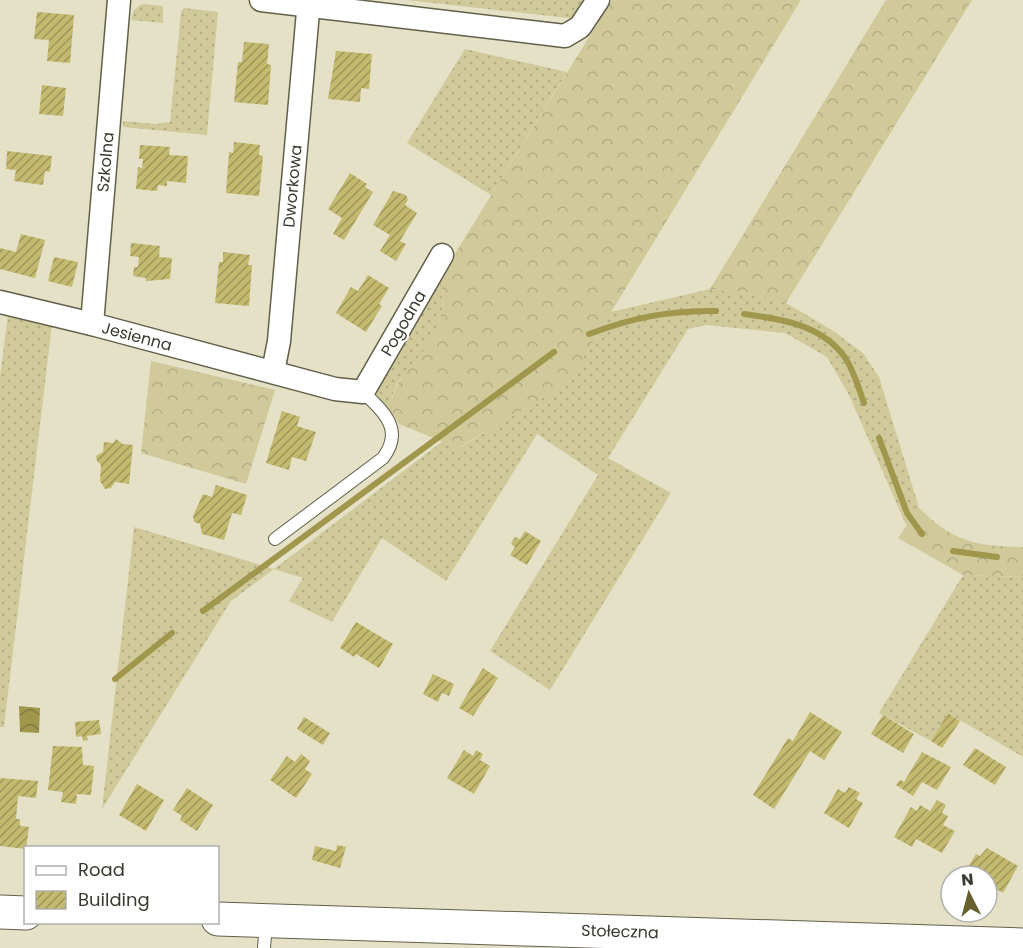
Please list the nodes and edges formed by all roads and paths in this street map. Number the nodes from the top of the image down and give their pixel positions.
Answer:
1 (119, 0) edge
2 (261, 0) edge
3 (598, 0) edge
4 (308, 3) edge
5 (442, 255) dead end
6 (0, 302) edge
7 (92, 324) junction
8 (273, 372) junction
9 (363, 392) junction
10 (275, 539) dead end
11 (0, 912) edge
12 (24, 913) edge
13 (219, 919) edge
14 (265, 934) edge
15 (1023, 945) edge

1 - 7 street, Szkolna
2 - 4 street
3 - 4 street
4 - 8 street, Dworkowa
5 - 9 street, Pogodna
6 - 7 street, Jesienna
7 - 8 street, Jesienna
8 - 9 street, Jesienna
9 - 10 lane
11 - 12 main road
13 - 14 main road, Stołeczna
14 - 15 main road, Stołeczna

